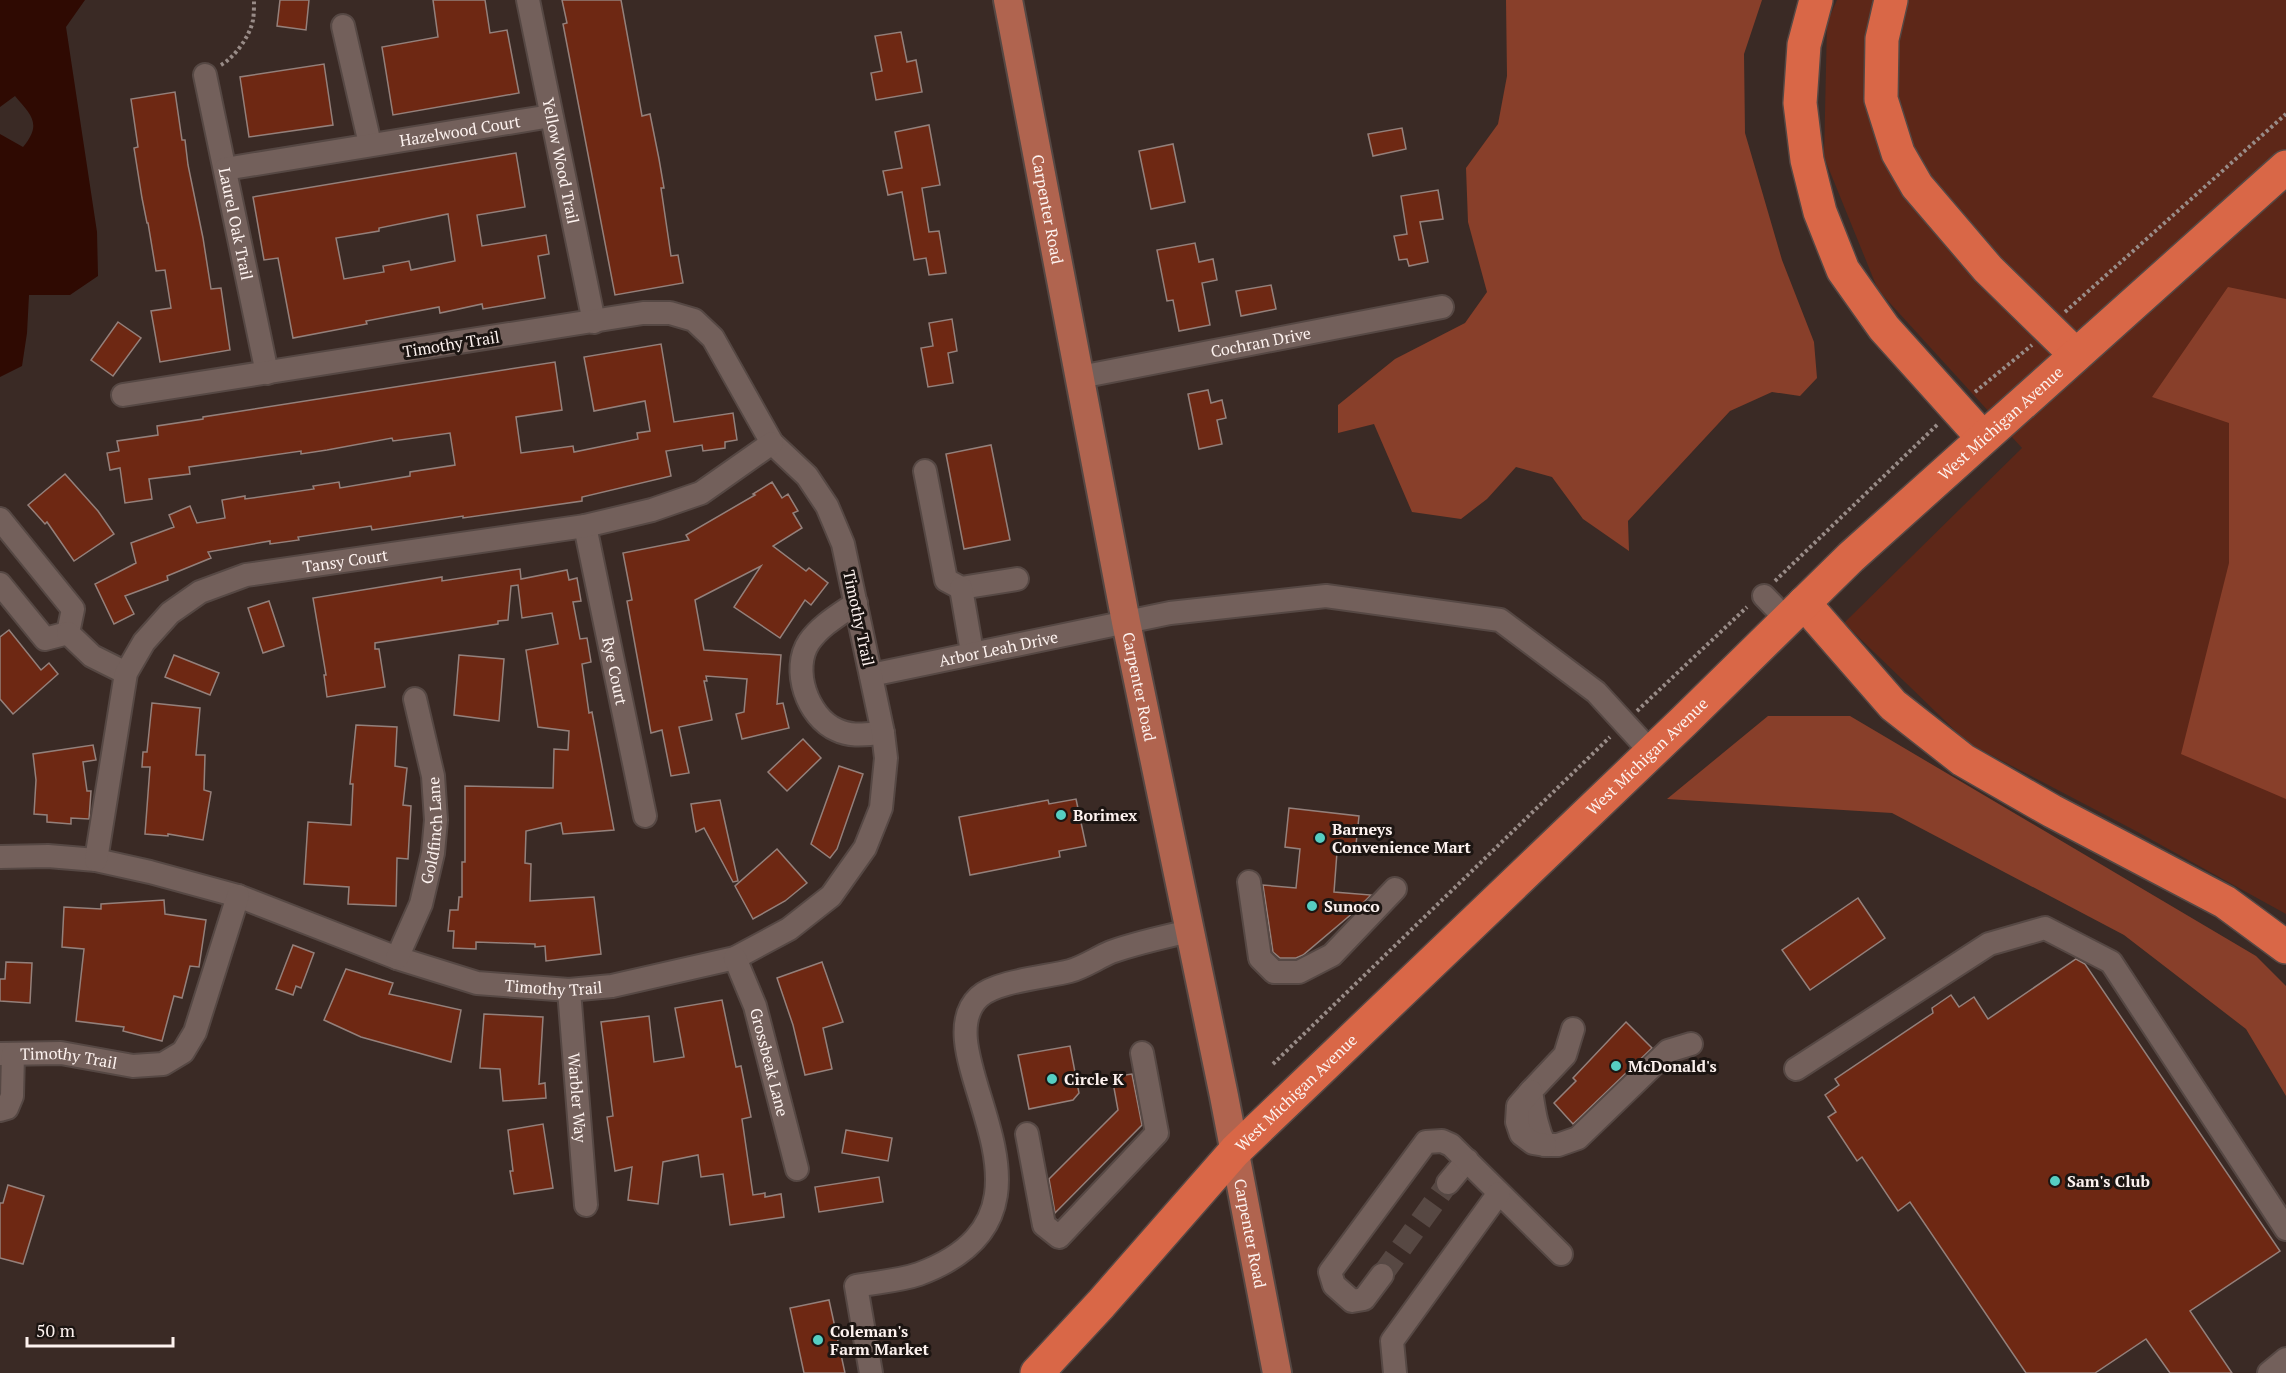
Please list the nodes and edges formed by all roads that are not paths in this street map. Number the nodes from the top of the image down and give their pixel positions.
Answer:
1 (528, 0) edge
2 (1008, 0) edge
3 (1816, 0) edge
4 (1891, 0) edge
5 (343, 26) dead end
6 (205, 75) road end
7 (551, 116) junction
8 (370, 144) junction
9 (2286, 167) edge
10 (225, 169) junction
11 (1442, 307) dead end
12 (594, 321) junction
13 (2076, 355) junction
14 (267, 373) junction
15 (1080, 377) junction
16 (123, 395) dead end
17 (1983, 438) junction
18 (772, 443) junction
19 (925, 471) dead end
20 (0, 519) edge
21 (585, 526) junction
22 (1017, 579) dead end
23 (0, 584) edge
24 (961, 588) junction
25 (1763, 594) road end
26 (856, 603) junction
27 (1796, 612) junction
28 (1126, 622) junction
29 (68, 633) junction
30 (972, 652) junction
31 (126, 673) junction
32 (871, 675) junction
33 (415, 699) dead end
34 (883, 733) junction
35 (1651, 752) junction
36 (645, 816) dead end
37 (0, 856) edge
38 (96, 860) junction
39 (1249, 882) dead end
40 (1395, 889) dead end
41 (238, 896) junction
42 (1190, 931) junction
43 (2286, 947) edge
44 (397, 958) junction
45 (735, 958) junction
46 (569, 990) junction
47 (1573, 1029) dead end
48 (1691, 1044) dead end
49 (1142, 1053) dead end
50 (6, 1054) edge
51 (1796, 1069) dead end
52 (0, 1110) edge
53 (1027, 1134) dead end
54 (1235, 1151) junction
55 (1467, 1160) junction
56 (796, 1169) dead end
57 (1448, 1184) tunnel mouth
58 (1499, 1193) junction
59 (586, 1204) dead end
60 (2286, 1229) edge
61 (1561, 1254) dead end
62 (1383, 1275) tunnel mouth
63 (2286, 1359) edge
64 (871, 1373) edge
65 (1037, 1373) edge
66 (1277, 1373) edge
67 (1395, 1373) edge
68 (2269, 1373) edge

1 - 7 street, Yellow Wood Trail
2 - 15 main road, Carpenter Road
3 - 17 highway
4 - 13 highway
5 - 8 street
6 - 10 street, Laurel Oak Trail
7 - 8 street, Hazelwood Court
7 - 12 street, Yellow Wood Trail
8 - 10 street, Hazelwood Court
9 - 13 highway, West Michigan Avenue
10 - 14 street, Laurel Oak Trail
11 - 15 street, Cochran Drive
12 - 14 street, Timothy Trail
12 - 18 street, Timothy Trail
13 - 17 highway, West Michigan Avenue
14 - 16 street, Timothy Trail
15 - 28 main road, Carpenter Road
17 - 27 highway, West Michigan Avenue
18 - 21 street, Tansy Court
18 - 26 street, Timothy Trail
19 - 24 street
20 - 29 street
21 - 31 street, Tansy Court
21 - 36 street, Rye Court
22 - 24 street
23 - 29 street
24 - 30 street
25 - 27 street
26 - 32 street, Timothy Trail
26 - 34 street
27 - 35 highway, West Michigan Avenue
27 - 43 highway
28 - 30 street, Arbor Leah Drive
28 - 35 street, Arbor Leah Drive
28 - 42 main road, Carpenter Road
29 - 31 street
30 - 32 street, Arbor Leah Drive
31 - 38 street, Tansy Court
32 - 34 street, Timothy Trail
33 - 44 street, Goldfinch Lane
34 - 45 street, Timothy Trail
35 - 54 highway, West Michigan Avenue
37 - 38 street, Timothy Trail
38 - 41 street, Timothy Trail
39 - 40 street
41 - 44 street, Timothy Trail
41 - 50 street, Timothy Trail
42 - 54 main road, Carpenter Road
42 - 64 street
44 - 46 street, Timothy Trail
45 - 46 street, Timothy Trail
45 - 56 street, Grossbeak Lane
46 - 59 street, Warbler Way
47 - 48 street
49 - 53 street
50 - 52 street
51 - 60 street
54 - 65 highway, West Michigan Avenue
54 - 66 main road, Carpenter Road
55 - 57 street
55 - 58 street
55 - 62 street
58 - 61 street
58 - 67 street
63 - 68 street

